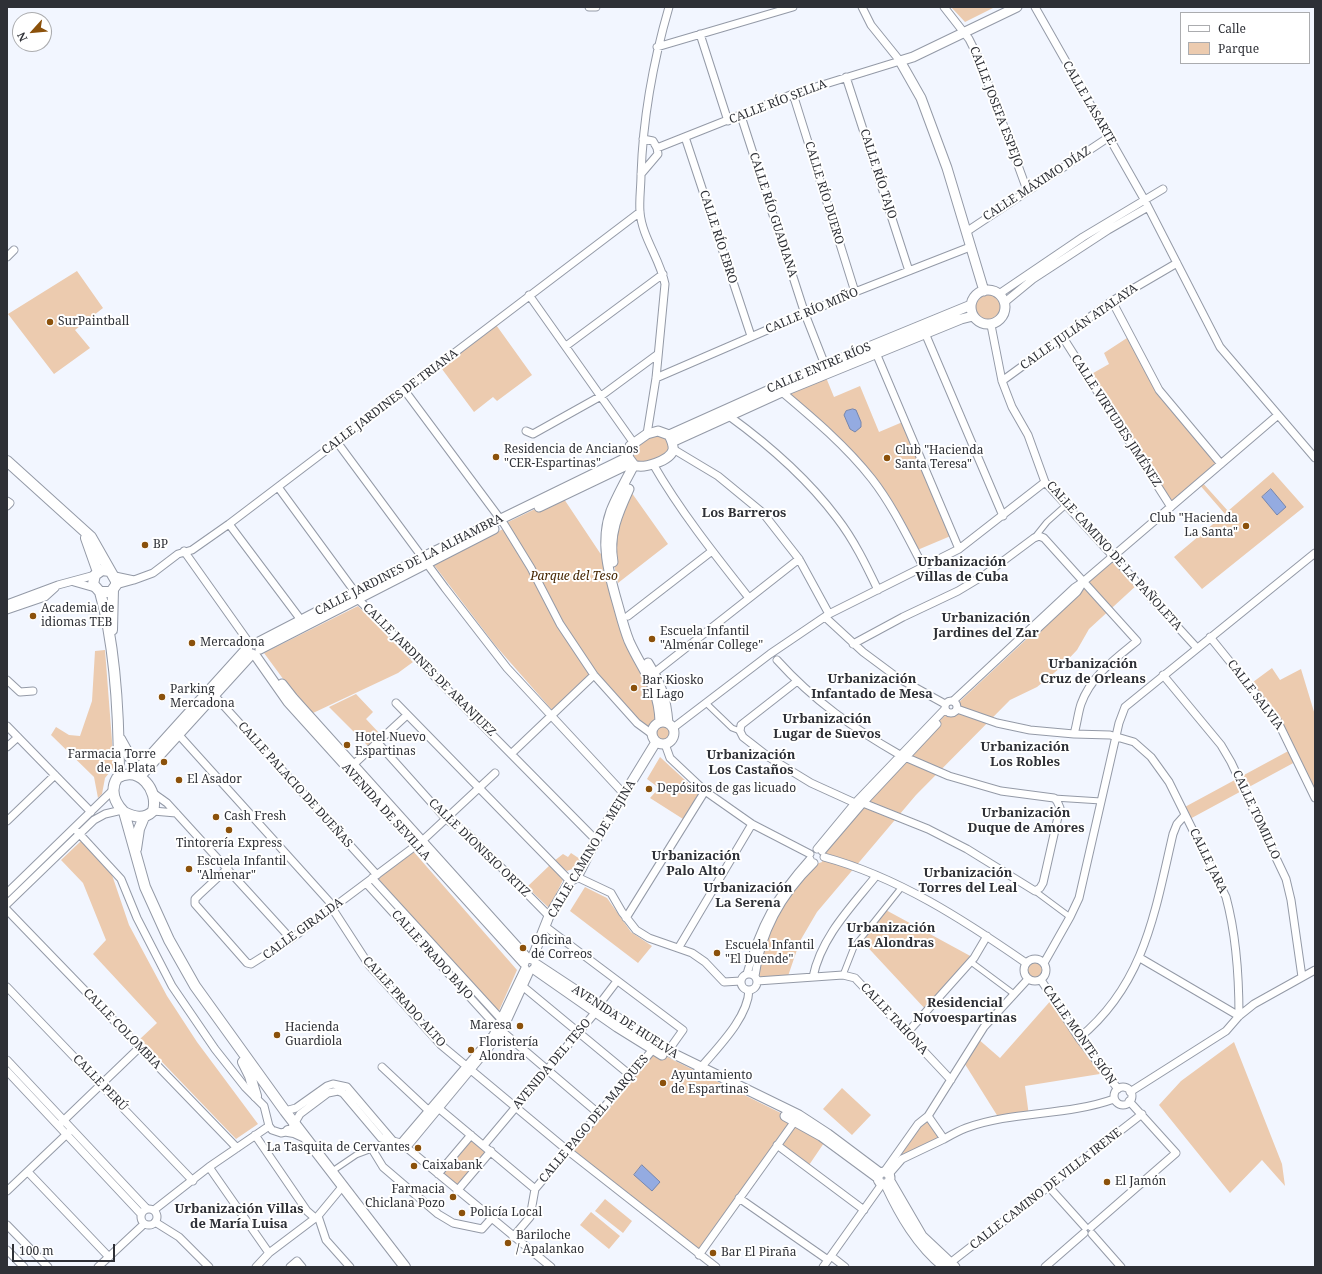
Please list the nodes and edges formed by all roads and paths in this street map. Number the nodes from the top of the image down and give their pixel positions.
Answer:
1 (589, 7) edge
2 (596, 7) edge
3 (668, 7) edge
4 (793, 7) edge
5 (862, 7) edge
6 (944, 7) edge
7 (1017, 7) edge
8 (1035, 7) edge
9 (964, 32) junction
10 (700, 34) junction
11 (657, 47) junction
12 (900, 61) junction
13 (846, 77) junction
14 (793, 94) junction
15 (742, 116) junction
16 (728, 121) junction
17 (685, 137) junction
18 (1109, 137) junction
19 (643, 139) junction
20 (657, 148) junction
21 (641, 174) junction
22 (1163, 189) dead end
23 (1027, 190) junction
24 (1144, 199) junction
25 (1148, 207) junction
26 (640, 212) junction
27 (966, 232) junction
28 (970, 247) junction
29 (14, 250) dead end
30 (7, 256) edge
31 (1177, 263) junction
32 (909, 271) junction
33 (663, 274) junction
34 (984, 291) junction
35 (855, 292) junction
36 (1000, 294) junction
37 (529, 295) junction
38 (1112, 301) junction
39 (1005, 302) junction
40 (971, 305) junction
41 (805, 314) junction
42 (974, 316) junction
43 (991, 325) junction
44 (925, 333) junction
45 (752, 336) junction
46 (1062, 336) junction
47 (566, 346) junction
48 (876, 353) junction
49 (658, 354) junction
50 (825, 365) junction
51 (656, 378) junction
52 (1002, 381) junction
53 (405, 391) junction
54 (782, 392) junction
55 (602, 396) junction
56 (1278, 415) junction
57 (729, 416) junction
58 (526, 431) dead end
59 (647, 434) junction
60 (337, 442) junction
61 (633, 442) junction
62 (671, 442) junction
63 (1315, 458) edge
64 (7, 461) edge
65 (633, 463) junction
66 (653, 464) junction
67 (1221, 464) junction
68 (1045, 482) junction
69 (278, 487) junction
70 (7, 501) edge
71 (1066, 505) junction
72 (7, 506) edge
73 (1171, 507) junction
74 (1003, 516) junction
75 (502, 521) junction
76 (229, 524) junction
77 (82, 529) junction
78 (1034, 538) junction
79 (959, 549) junction
80 (184, 551) junction
81 (712, 551) junction
82 (1315, 553) edge
83 (1112, 556) junction
84 (799, 559) junction
85 (425, 560) junction
86 (924, 568) junction
87 (97, 573) junction
88 (114, 581) junction
89 (74, 582) junction
90 (1083, 582) junction
91 (58, 585) junction
92 (98, 590) junction
93 (878, 590) junction
94 (357, 595) junction
95 (749, 598) junction
96 (7, 604) edge
97 (7, 610) edge
98 (827, 615) junction
99 (628, 616) junction
100 (303, 623) junction
101 (1210, 637) junction
102 (853, 644) junction
103 (1197, 648) junction
104 (254, 649) junction
105 (111, 650) junction
106 (777, 660) dead end
107 (654, 672) junction
108 (594, 675) junction
109 (1163, 676) junction
110 (7, 680) edge
111 (796, 682) junction
112 (33, 691) dead end
113 (214, 695) junction
114 (396, 703) dead end
115 (706, 703) junction
116 (956, 705) junction
117 (946, 708) junction
118 (407, 715) junction
119 (551, 717) junction
120 (667, 724) junction
121 (7, 726) edge
122 (740, 731) junction
123 (178, 734) junction
124 (1074, 734) junction
125 (18, 736) junction
126 (1117, 736) junction
127 (119, 737) junction
128 (658, 740) junction
129 (378, 743) junction
130 (7, 747) edge
131 (512, 754) junction
132 (149, 756) junction
133 (903, 756) junction
134 (130, 758) junction
135 (353, 765) junction
136 (495, 773) dead end
137 (137, 774) junction
138 (54, 775) junction
139 (119, 776) junction
140 (479, 789) junction
141 (113, 790) junction
142 (705, 790) junction
143 (153, 793) junction
144 (625, 795) junction
145 (1054, 798) junction
146 (1315, 798) edge
147 (1101, 800) junction
148 (859, 803) junction
149 (123, 811) junction
150 (153, 811) junction
151 (91, 812) junction
152 (177, 813) junction
153 (1185, 815) junction
154 (144, 817) junction
155 (447, 820) junction
156 (7, 821) edge
157 (752, 824) junction
158 (74, 828) junction
159 (80, 834) junction
160 (596, 840) junction
161 (419, 843) junction
162 (135, 851) junction
163 (821, 853) junction
164 (811, 859) junction
165 (228, 868) junction
166 (876, 876) junction
167 (372, 878) junction
168 (574, 879) junction
169 (901, 888) junction
170 (1035, 891) junction
171 (7, 893) edge
172 (7, 904) edge
173 (333, 907) junction
174 (7, 910) edge
175 (550, 916) junction
176 (626, 918) junction
177 (1070, 918) junction
178 (546, 927) junction
179 (987, 936) junction
180 (291, 939) junction
181 (678, 947) junction
182 (1140, 958) junction
183 (971, 962) junction
184 (1026, 963) junction
185 (1044, 963) junction
186 (530, 965) junction
187 (1315, 970) edge
188 (747, 974) junction
189 (843, 974) junction
190 (813, 976) junction
191 (1302, 977) junction
192 (756, 978) junction
193 (1028, 979) junction
194 (1041, 980) junction
195 (617, 981) junction
196 (741, 982) junction
197 (521, 985) junction
198 (7, 986) edge
199 (195, 986) junction
200 (749, 990) junction
201 (1014, 994) junction
202 (596, 1009) junction
203 (1239, 1016) junction
204 (501, 1020) junction
205 (500, 1030) junction
206 (579, 1031) junction
207 (907, 1033) junction
208 (1079, 1038) junction
209 (140, 1047) junction
210 (655, 1047) junction
211 (668, 1051) junction
212 (7, 1060) edge
213 (382, 1067) dead end
214 (468, 1069) junction
215 (7, 1070) edge
216 (547, 1070) junction
217 (698, 1070) junction
218 (630, 1074) junction
219 (951, 1080) junction
220 (101, 1084) junction
221 (339, 1088) junction
222 (1118, 1089) junction
223 (1130, 1092) junction
224 (256, 1096) junction
225 (1114, 1098) junction
226 (1129, 1101) junction
227 (282, 1107) junction
228 (437, 1107) junction
229 (515, 1108) junction
230 (429, 1111) junction
231 (598, 1113) junction
232 (267, 1114) junction
233 (1142, 1114) junction
234 (928, 1116) junction
235 (797, 1118) junction
236 (64, 1120) junction
237 (58, 1126) junction
238 (269, 1126) junction
239 (292, 1128) junction
240 (72, 1129) junction
241 (66, 1135) junction
242 (255, 1135) junction
243 (471, 1135) junction
244 (944, 1139) junction
245 (393, 1141) junction
246 (484, 1145) junction
247 (777, 1145) junction
248 (403, 1146) junction
249 (237, 1148) junction
250 (372, 1149) junction
251 (567, 1150) junction
252 (491, 1151) junction
253 (209, 1167) junction
254 (28, 1172) junction
255 (331, 1172) junction
256 (438, 1174) junction
257 (884, 1178) junction
258 (194, 1180) junction
259 (342, 1187) junction
260 (1049, 1187) junction
261 (535, 1189) junction
262 (457, 1190) junction
263 (7, 1191) edge
264 (739, 1198) junction
265 (864, 1210) junction
266 (147, 1211) junction
267 (317, 1217) junction
268 (491, 1219) junction
269 (155, 1222) junction
270 (7, 1224) edge
271 (144, 1224) junction
272 (1087, 1231) junction
273 (513, 1237) junction
274 (7, 1250) edge
275 (269, 1253) junction
276 (699, 1255) junction
277 (109, 1257) junction
278 (830, 1258) junction
279 (947, 1264) edge
280 (1050, 1265) edge
281 (258, 1266) edge
282 (24, 1267) edge
283 (48, 1267) edge
284 (98, 1267) edge
285 (209, 1267) edge
286 (290, 1267) edge
287 (302, 1267) edge
288 (350, 1267) edge
289 (406, 1267) edge
290 (551, 1267) edge
291 (716, 1267) edge
292 (823, 1267) edge
293 (845, 1267) edge
294 (1121, 1267) edge

1 - 2 street
3 - 11 street
4 - 10 street
5 - 12 street
6 - 9 street, CALLE JOSEFA ESPEJO
7 - 9 street
8 - 18 street, CALLE LASARTE
9 - 12 street
9 - 23 street, CALLE JOSEFA ESPEJO
10 - 11 street
10 - 16 street
11 - 19 street
12 - 13 street, CALLE RÍO SELLA
12 - 27 street
13 - 14 street, CALLE RÍO SELLA
13 - 32 street, CALLE RÍO TAJO
14 - 15 street, CALLE RÍO SELLA
14 - 35 street, CALLE RÍO DUERO
15 - 16 street, CALLE RÍO SELLA
15 - 41 street, CALLE RÍO GUADIANA
16 - 17 street, CALLE RÍO SELLA
17 - 20 street, CALLE RÍO SELLA
17 - 45 street, CALLE RÍO EBRO
18 - 23 street, CALLE MÁXIMO DÍAZ
18 - 24 street, CALLE LASARTE
19 - 20 street
19 - 21 street
20 - 21 street
21 - 26 street
22 - 24 street
23 - 27 street, CALLE MÁXIMO DÍAZ
24 - 25 street, CALLE LASARTE
24 - 36 street
25 - 31 street, CALLE LASARTE
25 - 39 street
26 - 33 street
26 - 37 street, CALLE JARDINES DE TRIANA
27 - 28 street
28 - 32 street, CALLE RÍO MIÑO
28 - 34 street
29 - 30 street
31 - 38 street, CALLE JULIÁN ATALAYA
31 - 56 street, CALLE LASARTE
32 - 35 street, CALLE RÍO MIÑO
33 - 47 street
33 - 49 street
34 - 36 street
34 - 40 street
35 - 41 street, CALLE RÍO MIÑO
36 - 39 street
37 - 47 street
37 - 53 street, CALLE JARDINES DE TRIANA
38 - 46 street, CALLE JULIÁN ATALAYA
38 - 67 street
39 - 43 street
40 - 42 street
40 - 50 street, CALLE ENTRE RÍOS
41 - 45 street, CALLE RÍO MIÑO
41 - 50 street, CALLE RÍO GUADIANA
42 - 43 street
42 - 44 street, CALLE ENTRE RÍOS
43 - 52 street, CALLE CAMINO DE LA PAÑOLETA
44 - 48 street, CALLE ENTRE RÍOS
44 - 74 street
45 - 51 street, CALLE RÍO MIÑO
46 - 52 street, CALLE JULIÁN ATALAYA
46 - 73 street, CALLE VIRTUDES JIMÉNEZ
47 - 55 street
48 - 54 street, CALLE ENTRE RÍOS
48 - 79 street
49 - 51 street
49 - 55 street
50 - 62 street, CALLE ENTRE RÍOS
51 - 59 street
52 - 68 street, CALLE CAMINO DE LA PAÑOLETA
53 - 60 street, CALLE JARDINES DE TRIANA
53 - 75 street
54 - 57 street, CALLE ENTRE RÍOS
54 - 86 street
55 - 58 street
55 - 61 street
56 - 63 street, CALLE LASARTE
56 - 67 street
57 - 62 street, CALLE ENTRE RÍOS
57 - 93 street
59 - 61 street
59 - 62 street
60 - 69 street, CALLE JARDINES DE TRIANA
60 - 85 street
61 - 65 street
62 - 66 street
62 - 84 street
64 - 77 main road
65 - 66 street
65 - 75 street, CALLE JARDINES DE LA ALHAMBRA
65 - 99 street
65 - 120 street
66 - 81 street
67 - 73 street
68 - 71 street, CALLE CAMINO DE LA PAÑOLETA
68 - 74 street
69 - 76 street, CALLE JARDINES DE TRIANA
69 - 94 street, CALLE JARDINES DE ARANJUEZ
70 - 72 street
71 - 78 street
71 - 83 street, CALLE CAMINO DE LA PAÑOLETA
73 - 83 street
74 - 79 street
75 - 85 street, CALLE JARDINES DE LA ALHAMBRA
75 - 108 street
76 - 80 street, CALLE JARDINES DE TRIANA
76 - 100 street
77 - 87 main road
77 - 88 main road
78 - 90 street
78 - 102 street
79 - 86 street
80 - 88 street, CALLE JARDINES DE TRIANA
80 - 104 street
81 - 95 street
81 - 99 street
82 - 101 street
83 - 90 street
83 - 103 street, CALLE CAMINO DE LA PAÑOLETA
84 - 95 street
84 - 98 street
85 - 94 street, CALLE JARDINES DE LA ALHAMBRA
85 - 119 street
86 - 93 street
87 - 88 main road
87 - 89 street
87 - 92 main road
88 - 92 main road
88 - 105 main road
89 - 91 street
89 - 92 street
90 - 116 street
90 - 124 street
91 - 96 street
91 - 97 street
92 - 105 main road
93 - 98 street
94 - 100 street, CALLE JARDINES DE LA ALHAMBRA
94 - 131 street, CALLE JARDINES DE ARANJUEZ
95 - 107 street
98 - 102 street
98 - 115 street
99 - 107 street
100 - 104 street, CALLE JARDINES DE LA ALHAMBRA
101 - 103 street
101 - 146 street, CALLE SALVIA
102 - 117 street
103 - 109 street
104 - 113 street, CALLE JARDINES DE LA ALHAMBRA
104 - 132 street, CALLE JARDINES DE LA ALHAMBRA
104 - 135 street, AVENIDA DE SEVILLA
104 - 161 street, AVENIDA DE SEVILLA
105 - 127 main road
106 - 111 street
107 - 120 street
108 - 119 street
108 - 128 street
109 - 126 street
109 - 191 street, CALLE TOMILLO
110 - 112 street
111 - 122 street
111 - 133 street
113 - 123 street, CALLE JARDINES DE LA ALHAMBRA
113 - 167 street, CALLE PALACIO DE DUEÑAS
114 - 118 street
115 - 120 street
115 - 122 street
116 - 117 street
116 - 117 street
116 - 124 street
117 - 133 street
118 - 129 street
118 - 140 street
119 - 131 street
119 - 144 street
120 - 128 street
120 - 128 street
121 - 125 street
122 - 148 street
123 - 137 street, CALLE JARDINES DE LA ALHAMBRA
123 - 173 street, CALLE PRADO ALTO
124 - 126 street
125 - 130 street
125 - 138 street
126 - 147 street
126 - 153 street, CALLE JARA
127 - 134 main road
127 - 139 main road
128 - 142 street
128 - 144 street, CALLE CAMINO DE MEJINA
129 - 135 street
129 - 155 street, CALLE DIONISIO ORTIZ
131 - 160 street, CALLE JARDINES DE ARANJUEZ
132 - 134 street
132 - 137 street, CALLE JARDINES DE LA ALHAMBRA
133 - 145 street
133 - 148 street
134 - 137 main road
135 - 161 street, AVENIDA DE SEVILLA
136 - 140 street, CALLE GIRALDA
137 - 139 main road
137 - 143 main road
138 - 151 street
138 - 156 street
139 - 141 main road
140 - 155 street, CALLE GIRALDA
140 - 168 street
141 - 149 main road
141 - 151 street
142 - 157 street
142 - 176 street
143 - 150 main road
143 - 152 street
144 - 160 street, CALLE CAMINO DE MEJINA
145 - 147 street
145 - 170 street
147 - 177 street
148 - 163 street
148 - 170 street
149 - 154 main road
149 - 159 street
149 - 162 main road
150 - 152 street
150 - 154 main road
151 - 158 street
152 - 165 street
153 - 182 street
153 - 203 street, CALLE JARA
154 - 162 main road
155 - 161 street, CALLE GIRALDA
155 - 175 street, CALLE DIONISIO ORTIZ
157 - 164 street
157 - 181 street
158 - 159 street
158 - 171 street
159 - 172 street
159 - 224 street
160 - 168 street, CALLE CAMINO DE MEJINA
161 - 167 street, CALLE GIRALDA
161 - 186 street, AVENIDA DE SEVILLA
162 - 199 main road
163 - 164 street
163 - 164 street
163 - 166 street
164 - 188 street
164 - 192 street
165 - 180 street
165 - 180 street, CALLE GIRALDA
166 - 169 street
166 - 190 street
167 - 173 street, CALLE GIRALDA
167 - 204 street, CALLE PRADO BAJO
167 - 205 street, CALLE PRADO BAJO
168 - 175 street, CALLE CAMINO DE MEJINA
168 - 176 street
169 - 179 street
169 - 189 street
170 - 177 street
173 - 180 street, CALLE GIRALDA
173 - 214 street, CALLE PRADO ALTO
174 - 209 street, CALLE COLOMBIA
175 - 178 street, CALLE CAMINO DE MEJINA
176 - 181 street
177 - 185 street
178 - 186 street, CALLE CAMINO DE MEJINA
178 - 195 street
179 - 183 street
179 - 184 street
181 - 196 street
182 - 203 street
182 - 208 street
183 - 201 street
183 - 207 street
184 - 185 street
184 - 193 street
185 - 194 street
186 - 197 street, CALLE CAMINO DE MEJINA
186 - 202 street, AVENIDA DE HUELVA
187 - 191 street
188 - 192 street
188 - 196 street
189 - 190 street
189 - 207 street, CALLE TAHONA
190 - 192 street
191 - 203 street
192 - 200 street
193 - 194 street
193 - 201 street
194 - 208 street, CALLE MONTE SIÓN
195 - 202 street, AVENIDA DEL TESO
195 - 211 street
196 - 200 street
197 - 204 street, CALLE CAMINO DE MEJINA
197 - 205 street, CALLE CAMINO DE MEJINA
197 - 206 street
198 - 220 street, CALLE PERÚ
199 - 224 main road
199 - 227 main road
200 - 217 street
201 - 219 street
202 - 206 street, AVENIDA DEL TESO
202 - 210 street, AVENIDA DE HUELVA
203 - 223 street
204 - 205 street, CALLE CAMINO DE MEJINA
205 - 214 street, CALLE CAMINO DE MEJINA
205 - 216 street, CALLE PRADO BAJO
206 - 216 street, AVENIDA DEL TESO
206 - 218 street
207 - 219 street, CALLE TAHONA
208 - 222 street, CALLE MONTE SIÓN
209 - 220 street
209 - 249 street, CALLE COLOMBIA
210 - 211 street, AVENIDA DE HUELVA
210 - 217 street, AVENIDA DE HUELVA
210 - 218 street, CALLE PAGO DEL MARQUES
211 - 217 street, AVENIDA DE HUELVA
212 - 236 street
213 - 230 street
214 - 228 street, CALLE CAMINO DE MEJINA
214 - 229 street, CALLE PRADO ALTO
215 - 237 street
216 - 229 street, AVENIDA DEL TESO
216 - 231 street, CALLE PRADO BAJO
217 - 235 street, AVENIDA DE HUELVA
218 - 231 street, CALLE PAGO DEL MARQUES
219 - 234 street
220 - 236 street
220 - 258 street, CALLE PERÚ
221 - 227 street
221 - 239 street
221 - 245 street
222 - 223 street
222 - 225 street
223 - 226 street
224 - 232 street
225 - 226 street
225 - 244 street
226 - 233 street
227 - 232 street
227 - 239 main road
228 - 230 street, CALLE CAMINO DE MEJINA
228 - 243 street
228 - 248 street, CALLE CAMINO DE MEJINA
229 - 246 street, AVENIDA DEL TESO
229 - 251 street, CALLE PRADO ALTO
230 - 248 street, CALLE CAMINO DE MEJINA
231 - 251 street, CALLE PAGO DEL MARQUES
232 - 238 street
233 - 260 street, CALLE CAMINO DE VILLA IRENE
233 - 272 street
234 - 244 street
234 - 257 street
235 - 247 street
235 - 257 street, AVENIDA DE HUELVA
236 - 237 street
236 - 240 street
237 - 241 street
238 - 239 street
238 - 242 street
239 - 255 main road
240 - 241 street
240 - 266 street
241 - 254 street
241 - 266 street
242 - 249 street
242 - 267 street
243 - 246 street
243 - 256 street
244 - 257 street
245 - 248 street
245 - 250 street
246 - 252 street
247 - 264 street
247 - 265 street
248 - 256 street
249 - 253 street
250 - 255 street
250 - 268 street
251 - 261 street, CALLE PAGO DEL MARQUES
251 - 276 street, CALLE PRADO ALTO
252 - 261 street
252 - 262 street
253 - 258 street
253 - 275 street
254 - 263 street
254 - 277 street
255 - 259 main road
256 - 262 street
257 - 265 street
257 - 279 street, AVENIDA DE HUELVA
258 - 266 street
259 - 267 street
259 - 289 main road
260 - 272 street
260 - 279 street, CALLE CAMINO DE VILLA IRENE
261 - 273 street, CALLE PAGO DEL MARQUES
262 - 268 street
264 - 276 street
264 - 278 street
265 - 278 street
266 - 269 street
266 - 271 street
267 - 275 street
267 - 288 street
268 - 273 street
269 - 271 street
269 - 285 street
270 - 283 street
271 - 277 street
272 - 280 street
272 - 294 street
273 - 290 street
274 - 282 street
275 - 281 street
276 - 291 street, CALLE PRADO ALTO
277 - 284 street
278 - 292 street
278 - 293 street
286 - 287 street

